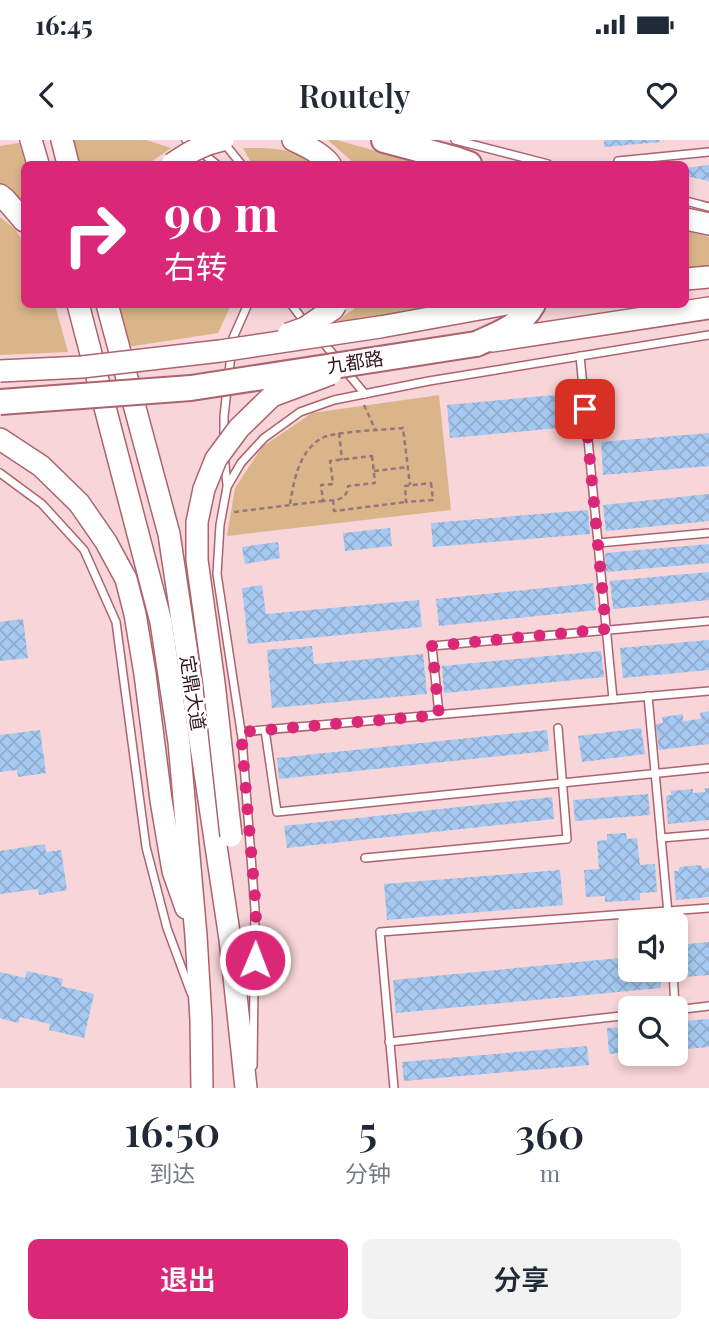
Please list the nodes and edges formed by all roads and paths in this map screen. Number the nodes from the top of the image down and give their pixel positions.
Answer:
1 (32, 140) edge
2 (62, 140) edge
3 (186, 140) edge
4 (222, 140) edge
5 (293, 140) edge
6 (384, 140) edge
7 (709, 152) edge
8 (464, 157) edge
9 (37, 161) edge
10 (67, 161) edge
11 (176, 161) edge
12 (212, 161) edge
13 (239, 161) edge
14 (328, 161) edge
15 (512, 161) edge
16 (627, 161) edge
17 (0, 195) edge
18 (689, 202) edge
19 (709, 206) edge
20 (21, 217) edge
21 (689, 220) edge
22 (709, 224) edge
23 (709, 276) edge
24 (689, 279) edge
25 (109, 308) edge
26 (246, 308) edge
27 (294, 308) edge
28 (334, 308) edge
29 (485, 308) edge
30 (531, 308) edge
31 (709, 308) edge
32 (79, 310) edge
33 (709, 335) edge
34 (476, 344) junction
35 (220, 351) junction
36 (580, 356) junction
37 (388, 357) junction
38 (0, 371) edge
39 (365, 394) junction
40 (0, 402) edge
41 (364, 404) dead end
42 (376, 431) junction
43 (339, 433) junction
44 (0, 439) edge
45 (342, 460) junction
46 (408, 467) junction
47 (374, 471) junction
48 (0, 472) edge
49 (410, 485) junction
50 (227, 486) junction
51 (333, 500) junction
52 (323, 501) junction
53 (407, 502) junction
54 (290, 504) junction
55 (234, 512) dead end
56 (709, 533) edge
57 (598, 543) junction
58 (709, 621) edge
59 (606, 629) junction
60 (709, 691) edge
61 (648, 696) junction
62 (613, 699) junction
63 (439, 715) junction
64 (558, 728) dead end
65 (265, 730) junction
66 (241, 732) junction
67 (709, 768) edge
68 (655, 773) junction
69 (563, 783) junction
70 (709, 834) edge
71 (661, 838) junction
72 (365, 858) dead end
73 (709, 908) edge
74 (668, 911) junction
75 (196, 936) junction
76 (230, 939) junction
77 (709, 1006) edge
78 (688, 1008) edge
79 (618, 1016) edge
80 (201, 1020) junction
81 (390, 1042) junction
82 (202, 1088) edge
83 (246, 1088) edge
84 (253, 1088) edge
85 (394, 1088) edge

1 - 9 main road
2 - 10 main road
3 - 12 lane
4 - 11 main road, bridge
4 - 13 lane
5 - 14 main road
6 - 8 highway
7 - 16 lane
8 - 15 lane
17 - 20 main road
18 - 19 lane
21 - 22 main road
23 - 24 main road
25 - 76 main road, 定鼎大道
26 - 50 lane
27 - 39 lane
28 - 35 main road, bridge
29 - 35 main road, 九都路, bridge
30 - 34 highway
31 - 34 main road, 九都路
32 - 75 main road, 定鼎大道
33 - 36 lane
34 - 37 highway, 九都路, bridge
35 - 38 main road, 九都路, bridge
36 - 39 lane
36 - 57 lane
37 - 40 highway, 九都路, bridge
37 - 76 main road, bridge
39 - 50 lane
41 - 42 path
42 - 43 path
42 - 46 path
43 - 45 path
43 - 54 path
44 - 75 main road
45 - 47 path
45 - 52 path
46 - 47 path
46 - 49 path
47 - 51 path
48 - 80 lane
49 - 53 path
49 - 53 path
50 - 66 lane
51 - 52 path
51 - 53 path
52 - 54 path
54 - 55 path
56 - 57 lane
57 - 59 lane
58 - 59 lane
59 - 62 lane
59 - 63 lane
60 - 61 lane
61 - 62 lane
61 - 68 lane
62 - 63 lane
63 - 65 lane
64 - 69 lane
65 - 66 lane
65 - 69 lane
66 - 84 lane
67 - 68 lane
68 - 69 lane
68 - 71 lane
69 - 72 lane
70 - 71 lane
71 - 74 lane
73 - 74 lane
74 - 81 lane
75 - 80 main road, 定鼎大道
76 - 83 main road, 定鼎大道
77 - 78 lane
79 - 81 lane
80 - 82 main road, 定鼎大道
81 - 85 lane

